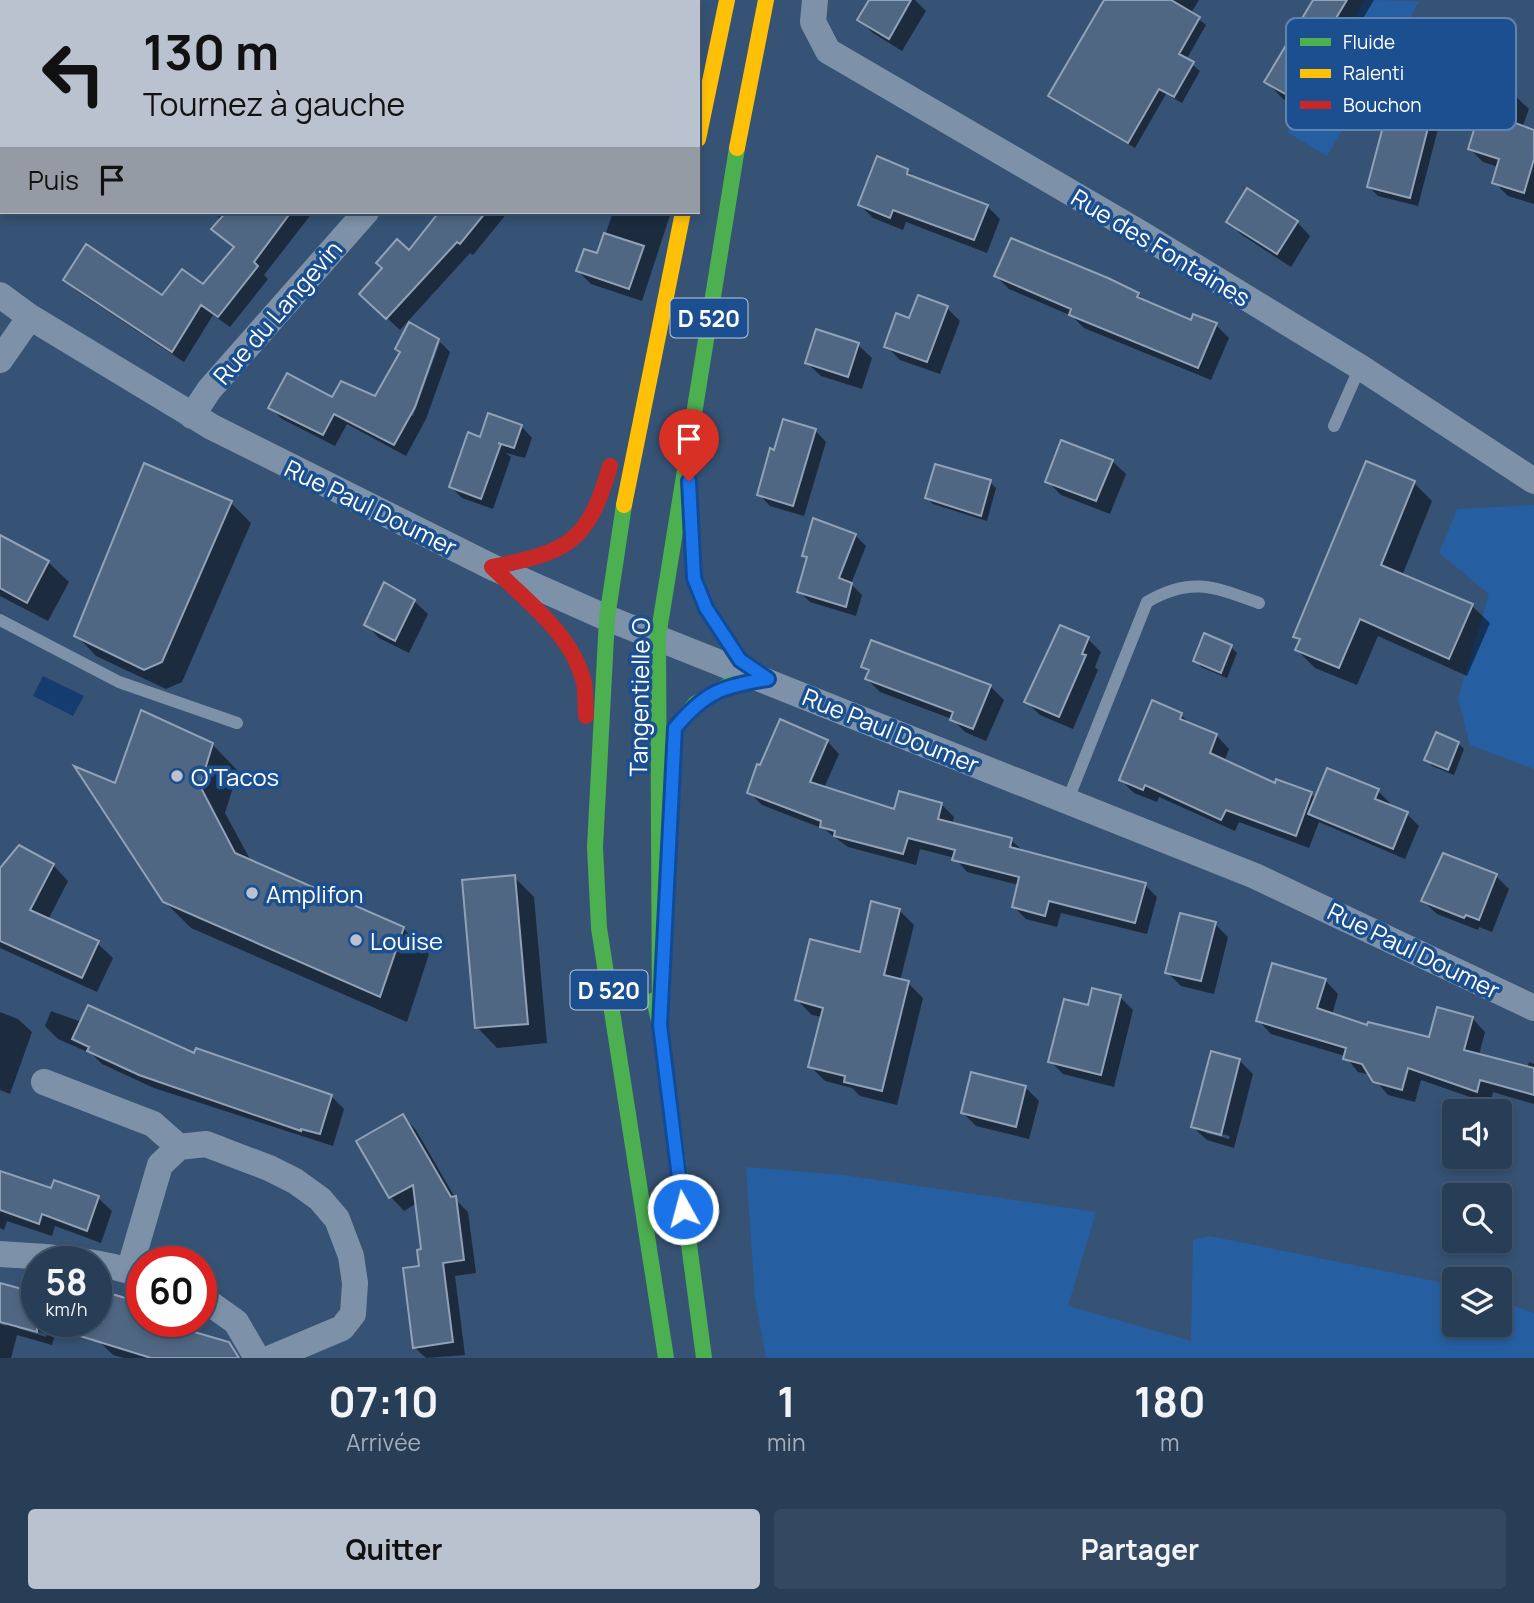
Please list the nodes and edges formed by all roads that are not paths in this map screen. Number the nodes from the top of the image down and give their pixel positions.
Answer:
1 (727, 0) edge
2 (766, 0) edge
3 (815, 0) edge
4 (700, 129) edge
5 (364, 214) edge
6 (681, 214) edge
7 (682, 214) edge
8 (0, 295) edge
9 (30, 317) junction
10 (656, 335) junction
11 (0, 360) edge
12 (1360, 367) junction
13 (630, 390) dead end
14 (192, 416) junction
15 (1334, 426) dead end
16 (614, 454) dead end
17 (688, 457) junction
18 (1534, 481) edge
19 (646, 484) dead end
20 (492, 567) junction
21 (1259, 603) dead end
22 (639, 616) dead end
23 (607, 618) junction
24 (0, 620) edge
25 (659, 637) junction
26 (631, 644) dead end
27 (768, 679) junction
28 (237, 723) dead end
29 (1067, 803) junction
30 (595, 847) junction
31 (644, 961) dead end
32 (1534, 1008) edge
33 (660, 1025) junction
34 (44, 1082) dead end
35 (179, 1147) junction
36 (141, 1246) edge
37 (0, 1254) edge
38 (126, 1271) edge
39 (217, 1308) edge
40 (257, 1358) edge
41 (271, 1358) edge
42 (666, 1358) edge
43 (704, 1358) edge

1 - 4 main road
2 - 17 main road, Tangentielle O / D 520
3 - 12 street, Rue des Fontaines
5 - 14 street, Rue du Langevin
6 - 13 main road, D 520
7 - 10 main road, Tangentielle O / D 520
8 - 9 street, Rue Paul Doumer
9 - 11 street
9 - 14 street, Rue Paul Doumer
10 - 19 main road, D 520
10 - 23 main road, Tangentielle O / D 520
12 - 15 lane
12 - 18 street, Rue des Fontaines
14 - 20 street, Rue Paul Doumer
16 - 20 main road
17 - 25 main road, Tangentielle O / D 520
17 - 27 main road
20 - 23 street, Rue Paul Doumer
20 - 30 main road, D 520
21 - 29 lane
22 - 25 main road
23 - 25 street, Rue Paul Doumer
23 - 26 main road
23 - 30 main road, D 520
24 - 28 lane
25 - 27 street, Rue Paul Doumer
25 - 33 main road, Tangentielle O / D 520
27 - 29 street, Rue Paul Doumer
27 - 33 main road
29 - 32 street, Rue Paul Doumer
30 - 42 main road, D 520
31 - 33 main road, D 520
33 - 43 main road, D 520
34 - 35 street
35 - 36 street
35 - 41 street
37 - 38 street
39 - 40 street

